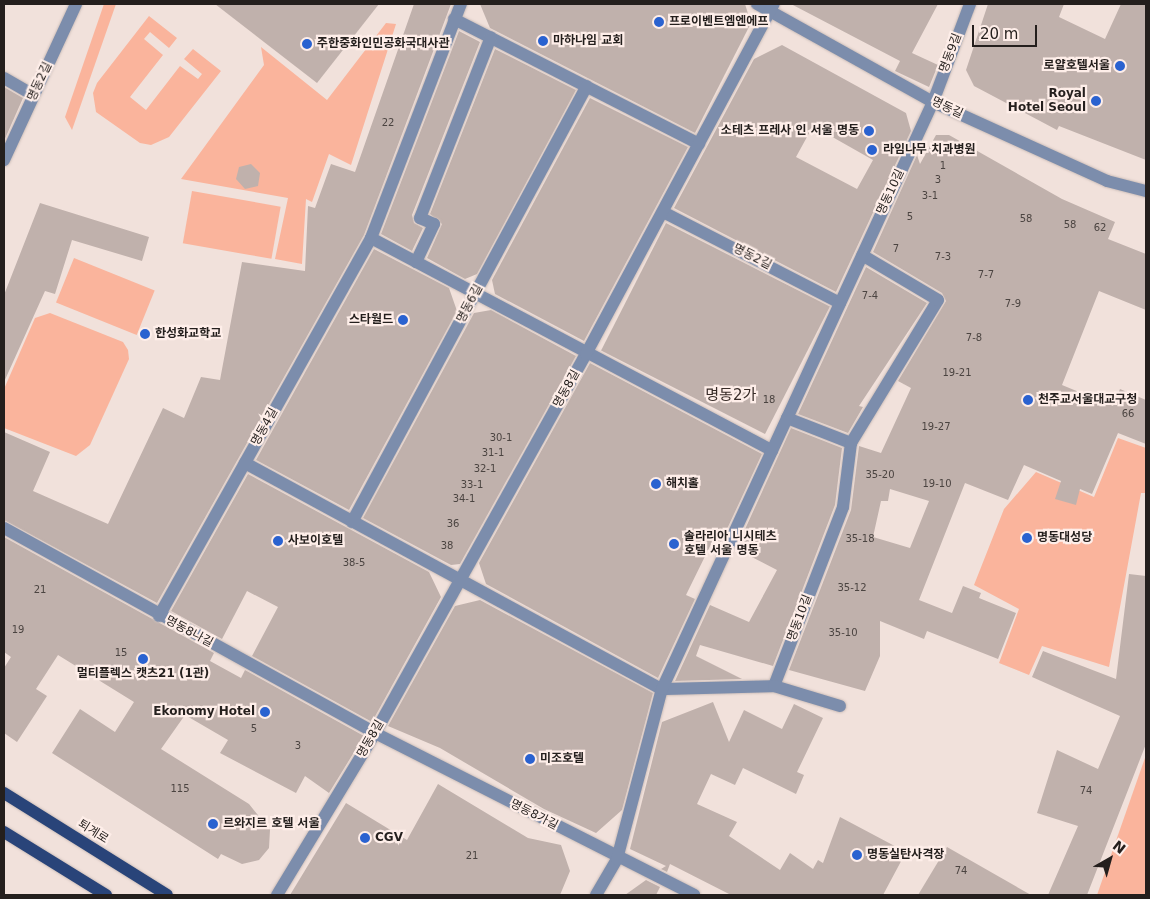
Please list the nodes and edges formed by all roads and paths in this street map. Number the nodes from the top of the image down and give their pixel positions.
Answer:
1 (76, 4) edge
2 (461, 4) edge
3 (757, 4) edge
4 (970, 4) edge
5 (772, 8) edge
6 (454, 19) junction
7 (491, 36) junction
8 (4, 78) edge
9 (586, 86) junction
10 (34, 95) junction
11 (933, 102) junction
12 (699, 144) junction
13 (4, 160) edge
14 (1146, 190) edge
15 (663, 212) junction
16 (371, 238) junction
17 (862, 255) junction
18 (416, 262) junction
19 (476, 294) junction
20 (840, 302) junction
21 (586, 354) junction
22 (787, 418) junction
23 (851, 443) junction
24 (772, 450) junction
25 (245, 463) junction
26 (352, 522) junction
27 (4, 528) edge
28 (460, 581) junction
29 (160, 616) junction
30 (774, 686) junction
31 (662, 689) junction
32 (840, 706) dead end
33 (375, 733) junction
34 (4, 793) edge
35 (4, 832) edge
36 (617, 859) junction
37 (106, 895) edge
38 (167, 895) edge
39 (277, 895) edge
40 (596, 895) edge
41 (694, 895) edge

1 - 10 street, 명동2길
2 - 6 street, 명동4길
3 - 5 street, 명동길
4 - 11 street, 명동9길
5 - 11 street, 명동길
5 - 12 street, 명동8길
6 - 7 street
6 - 16 street, 명동4길
7 - 9 street
7 - 18 street
8 - 10 street
9 - 12 street
9 - 19 street, 명동6길
10 - 13 street, 명동2길
11 - 14 street, 명동길
11 - 17 street, 명동10길
12 - 15 street, 명동8길
15 - 20 street, 명동2길
15 - 21 street, 명동8길
16 - 18 street
16 - 25 street, 명동4길
17 - 20 street, 명동10길
17 - 23 street, 명동10길
18 - 19 street
19 - 21 street
19 - 26 street, 명동6길
20 - 22 street, 명동10길
21 - 24 street
21 - 28 street, 명동8길
22 - 23 street
22 - 24 street, 명동10길
23 - 30 street, 명동10길
24 - 31 street, 명동10길
25 - 26 street
25 - 29 street, 명동4길
26 - 28 street
27 - 29 street, 명동8나길
28 - 31 street
28 - 33 street, 명동8길
29 - 33 street, 명동8나길
30 - 31 street
30 - 32 street
31 - 36 street, 명동10길
33 - 36 street, 명동8가길
33 - 39 street, 명동8길
34 - 38 main road, 퇴계로
35 - 37 main road
36 - 40 street, 명동10길
36 - 41 street, 명동8가길

